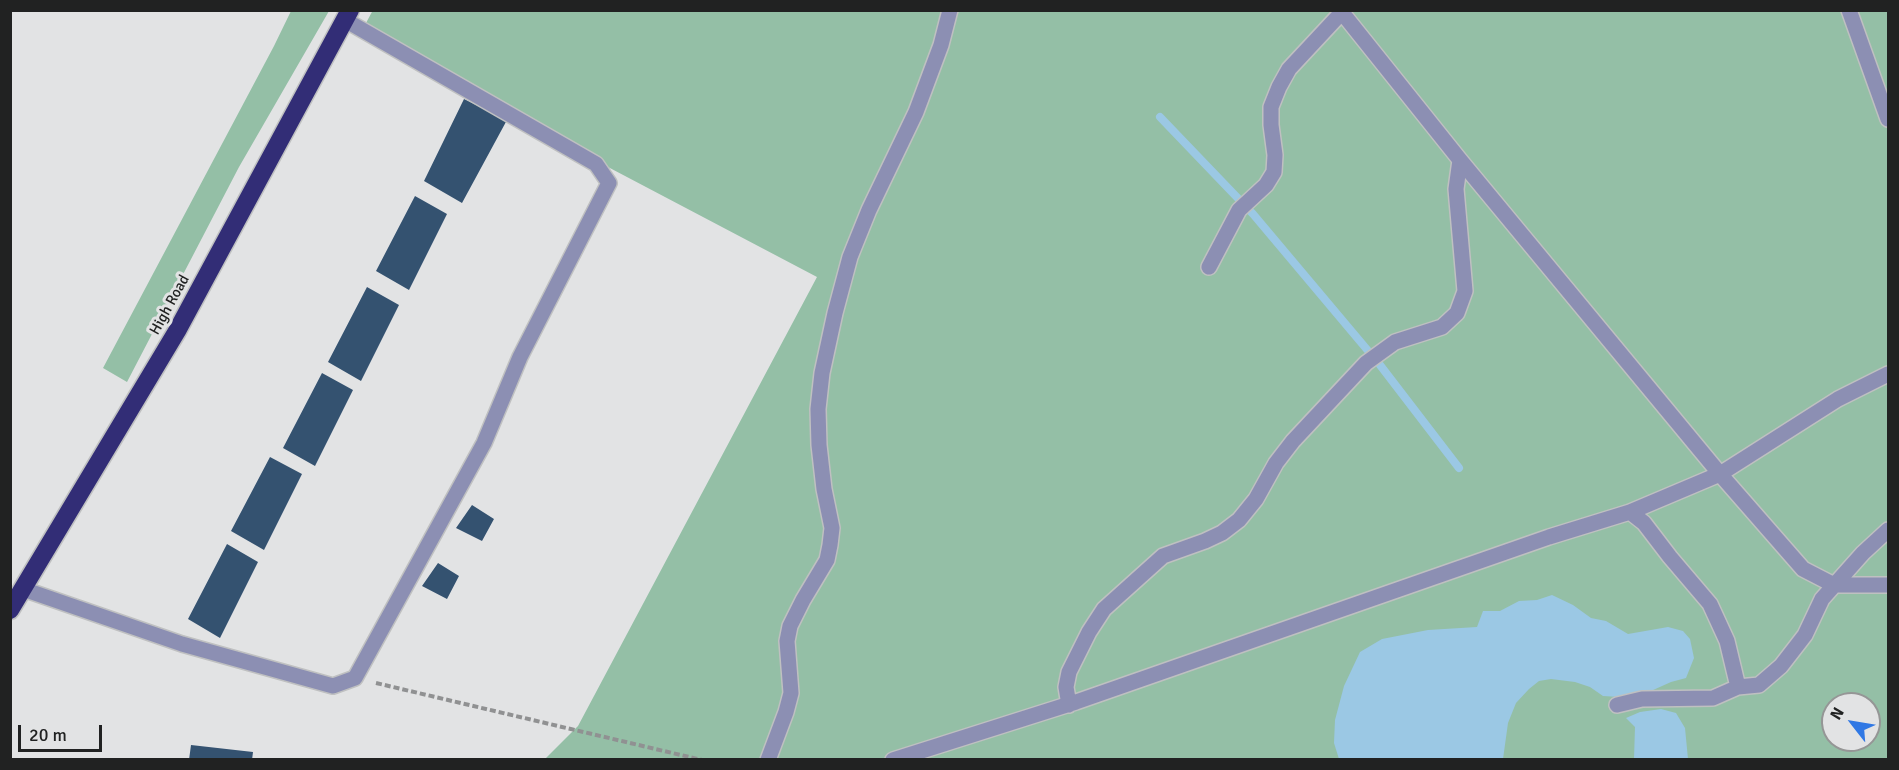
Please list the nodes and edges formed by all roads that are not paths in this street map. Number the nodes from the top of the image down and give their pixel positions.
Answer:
1 (950, 10) edge
2 (1849, 10) edge
3 (1342, 11) edge
4 (347, 15) edge
5 (1888, 119) edge
6 (1460, 160) junction
7 (1209, 267) dead end
8 (1888, 374) edge
9 (1720, 474) junction
10 (1630, 512) junction
11 (1888, 530) edge
12 (1834, 585) junction
13 (1888, 585) edge
14 (23, 589) junction
15 (10, 610) edge
16 (1738, 687) junction
17 (1069, 705) junction
18 (1617, 705) dead end
19 (768, 759) edge
20 (893, 759) edge

1 - 19 lane
2 - 5 lane
3 - 6 lane
3 - 7 lane
4 - 14 highway, High Road
4 - 14 lane
6 - 9 lane
6 - 17 lane
8 - 9 lane
9 - 10 lane
9 - 12 lane
10 - 16 lane
10 - 17 lane
11 - 12 lane
12 - 13 lane
12 - 16 lane
14 - 15 highway, High Road
16 - 18 lane
17 - 20 lane

